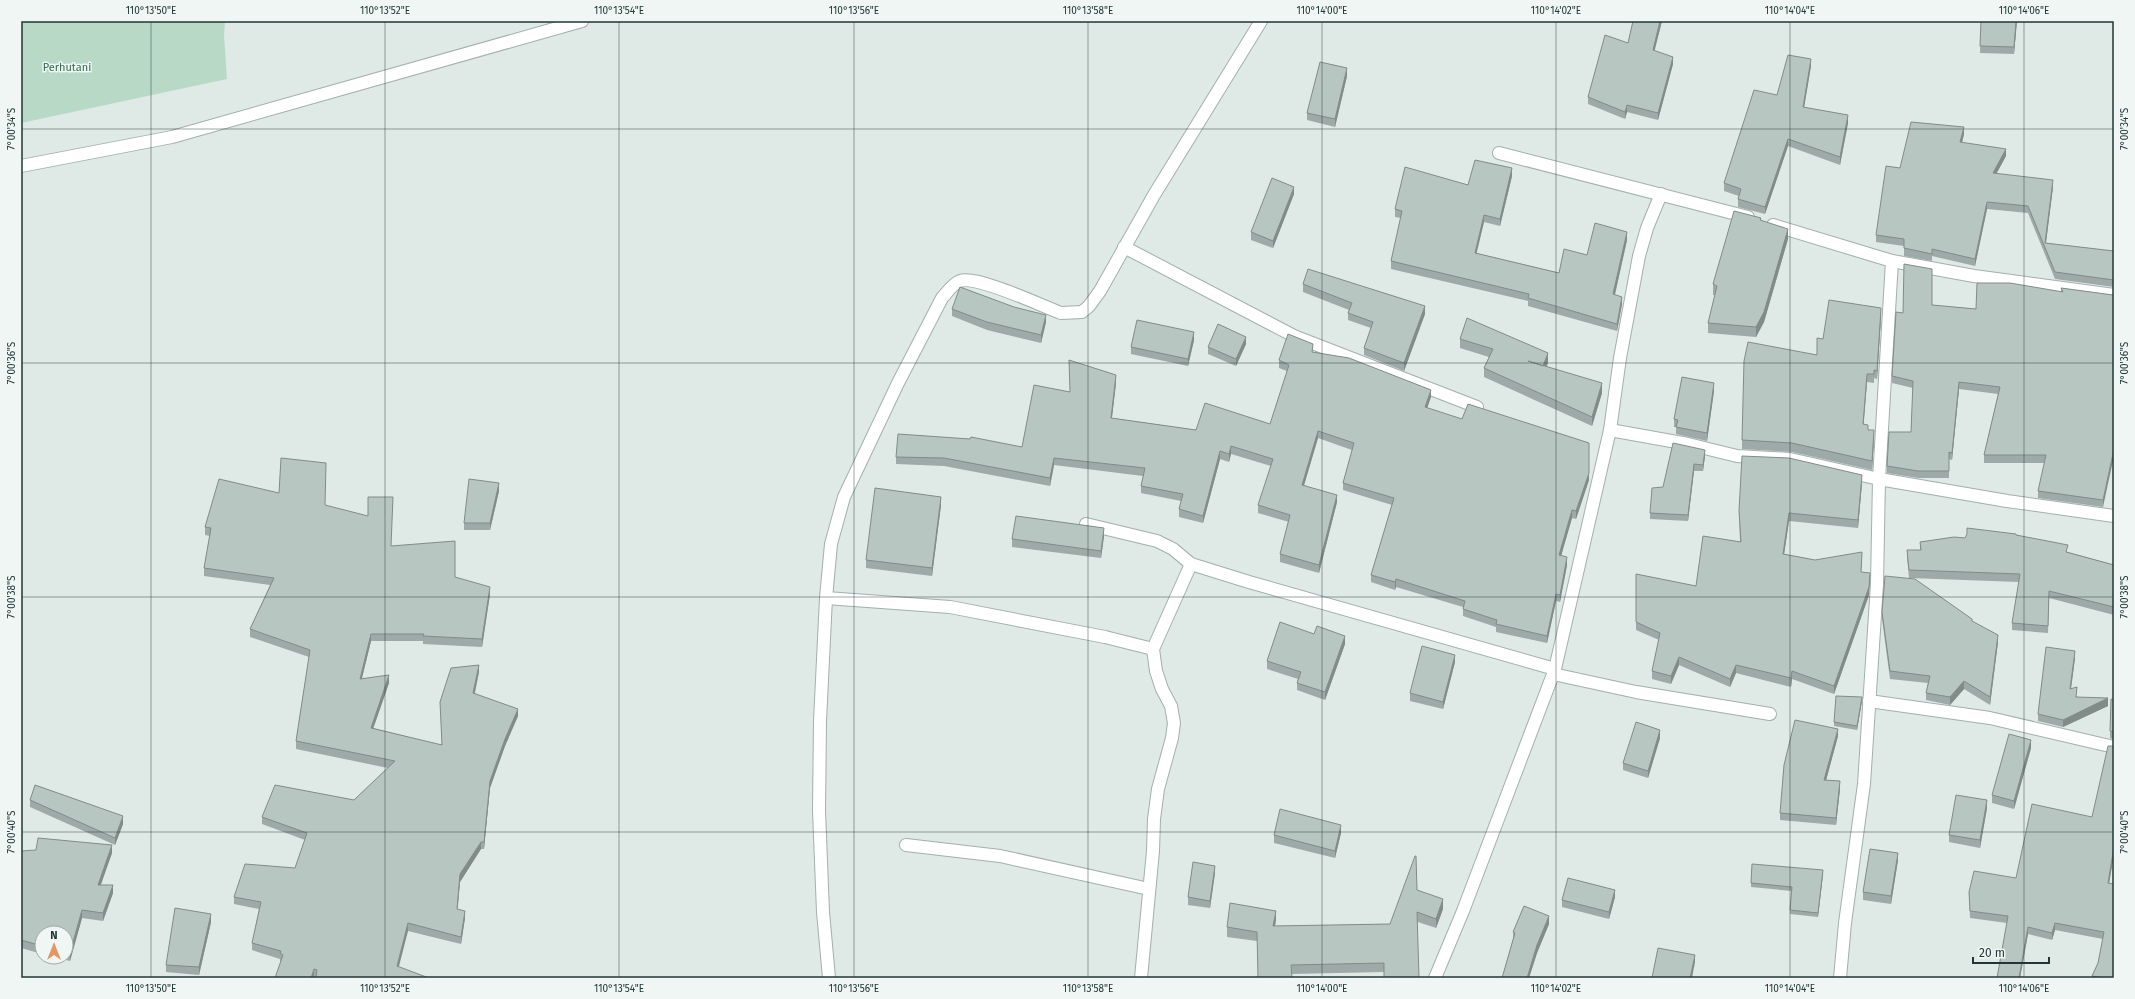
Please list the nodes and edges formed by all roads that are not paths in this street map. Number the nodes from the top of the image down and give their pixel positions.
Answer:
1 (582, 21) edge
2 (1260, 21) edge
3 (1499, 153) dead end
4 (21, 166) edge
5 (1661, 194) junction
6 (1124, 247) junction
7 (1892, 261) junction
8 (2114, 295) edge
9 (1477, 407) edge
10 (1610, 430) junction
11 (1879, 479) junction
12 (2114, 516) edge
13 (1086, 524) edge
14 (1191, 564) junction
15 (826, 598) junction
16 (1153, 649) junction
17 (1554, 671) junction
18 (1870, 701) junction
19 (1770, 714) dead end
20 (2114, 747) edge
21 (906, 845) dead end
22 (1149, 889) junction
23 (829, 978) edge
24 (1141, 978) edge
25 (1435, 978) edge
26 (1840, 978) edge

1 - 4 street
2 - 6 street
3 - 5 street
5 - 7 street
5 - 10 street
6 - 9 street
6 - 15 street
7 - 8 street
7 - 11 street
10 - 11 street
10 - 17 street
11 - 12 street
11 - 18 street
13 - 14 street
14 - 16 street
14 - 17 street
15 - 16 street
15 - 23 street
16 - 22 street
17 - 19 street
17 - 25 street
18 - 20 street
18 - 26 street
21 - 22 street
22 - 24 street

